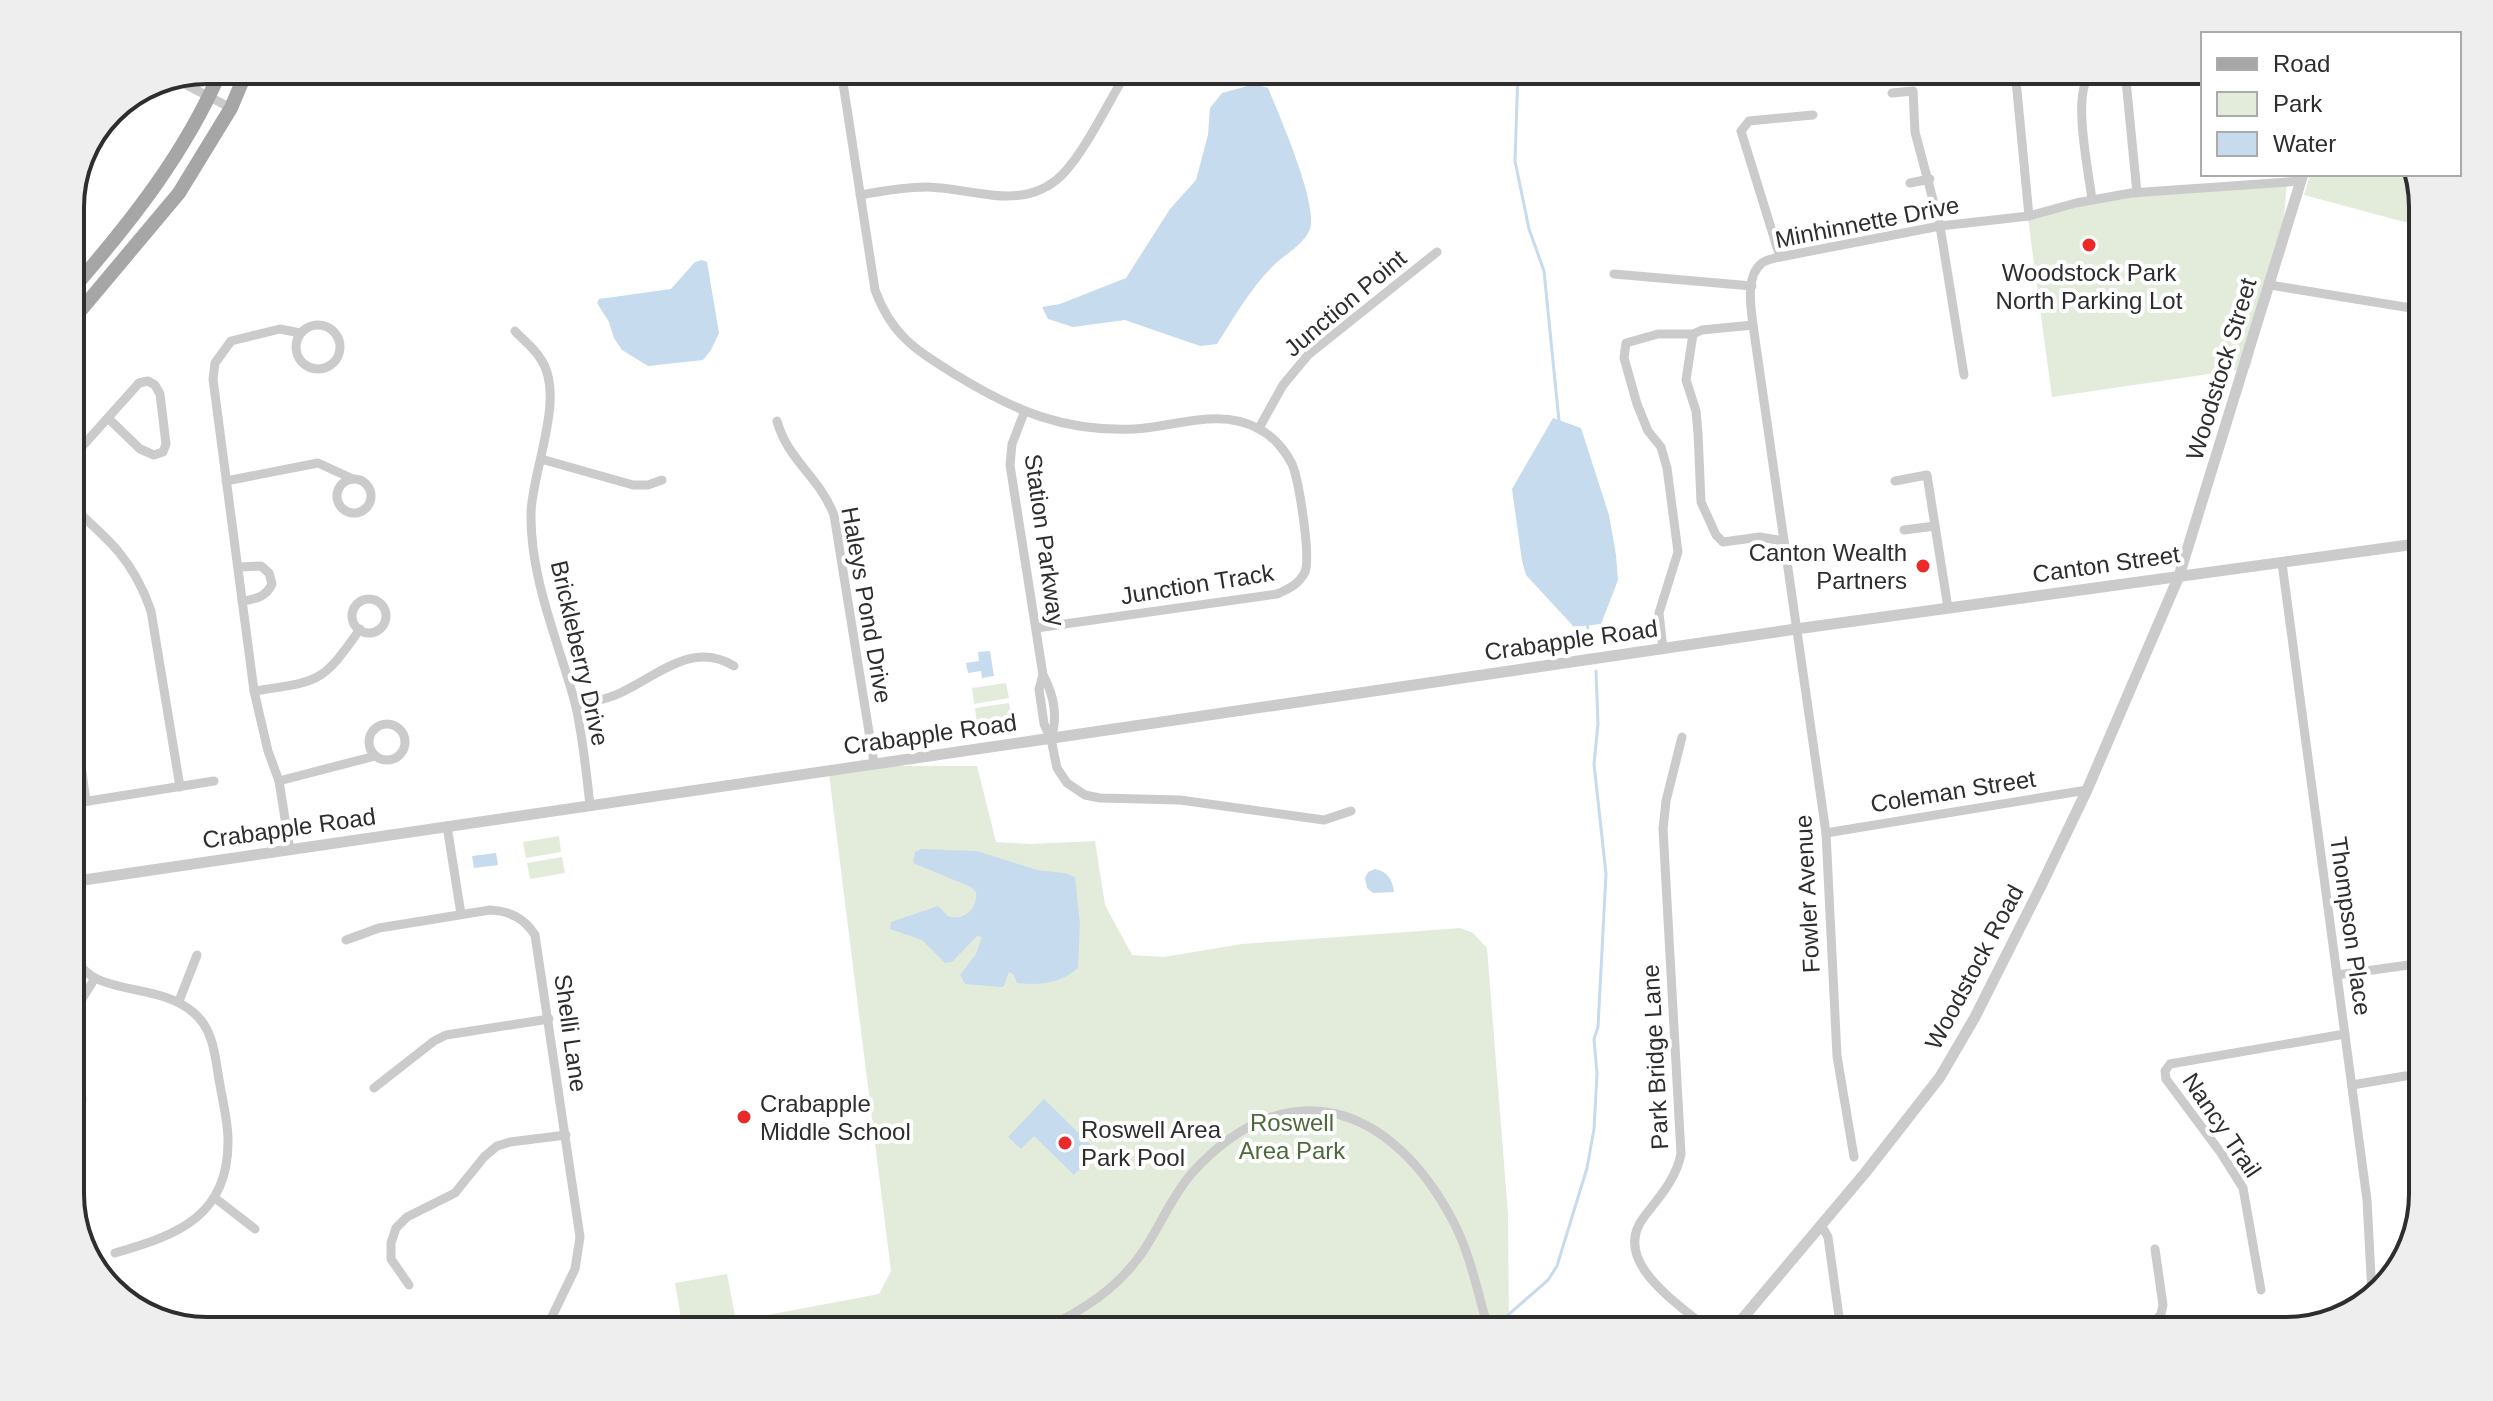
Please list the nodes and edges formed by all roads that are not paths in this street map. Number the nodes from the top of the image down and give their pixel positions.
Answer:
1 (215, 84) edge
2 (241, 84) edge
3 (843, 84) edge
4 (1120, 84) edge
5 (2016, 84) edge
6 (2085, 84) edge
7 (2126, 84) edge
8 (188, 86) edge
9 (1892, 93) dead end
10 (209, 96) junction
11 (231, 108) junction
12 (1813, 115) dead end
13 (2302, 178) edge
14 (1930, 179) junction
15 (1910, 183) dead end
16 (2137, 193) junction
17 (860, 195) junction
18 (2092, 200) junction
19 (2029, 216) junction
20 (1940, 226) junction
21 (1437, 252) dead end
22 (1780, 257) junction
23 (1614, 274) dead end
24 (84, 276) edge
25 (2270, 285) junction
26 (1752, 286) junction
27 (84, 306) edge
28 (2409, 308) edge
29 (1753, 325) junction
30 (515, 331) dead end
31 (300, 333) junction
32 (1693, 334) junction
33 (1964, 375) dead end
34 (1024, 413) junction
35 (108, 418) junction
36 (777, 421) dead end
37 (1259, 428) junction
38 (84, 445) edge
39 (541, 459) junction
40 (353, 479) dead end
41 (662, 480) dead end
42 (226, 481) junction
43 (1895, 481) dead end
44 (84, 517) edge
45 (1935, 526) junction
46 (1904, 530) dead end
47 (1784, 541) junction
48 (2409, 545) edge
49 (2282, 563) junction
50 (238, 567) junction
51 (2179, 576) junction
52 (242, 601) junction
53 (1948, 608) junction
54 (1036, 628) junction
55 (360, 629) dead end
56 (1796, 629) junction
57 (1663, 649) junction
58 (734, 666) dead end
59 (254, 691) junction
60 (576, 706) junction
61 (1682, 737) dead end
62 (1051, 739) junction
63 (375, 756) dead end
64 (874, 763) junction
65 (214, 781) dead end
66 (279, 781) junction
67 (84, 787) edge
68 (180, 787) junction
69 (2087, 790) junction
70 (86, 801) joint
71 (590, 805) junction
72 (1351, 811) dead end
73 (447, 826) junction
74 (1826, 833) junction
75 (290, 850) junction
76 (84, 880) edge
77 (461, 914) junction
78 (346, 940) dead end
79 (197, 955) dead end
80 (2409, 965) edge
81 (84, 967) edge
82 (2337, 975) junction
83 (95, 978) junction
84 (84, 996) edge
85 (179, 1001) junction
86 (549, 1019) junction
87 (2345, 1034) junction
88 (2161, 1054) dead end
89 (2170, 1064) junction
90 (2409, 1076) edge
91 (2352, 1085) junction
92 (374, 1088) dead end
93 (566, 1135) junction
94 (1854, 1157) dead end
95 (215, 1198) junction
96 (1821, 1225) junction
97 (255, 1229) dead end
98 (2155, 1249) dead end
99 (115, 1253) dead end
100 (2371, 1282) edge
101 (409, 1285) dead end
102 (2261, 1290) dead end
103 (552, 1317) edge
104 (1066, 1317) edge
105 (1485, 1317) edge
106 (1694, 1317) edge
107 (1744, 1317) edge
108 (1839, 1317) edge
109 (2159, 1317) edge

1 - 10 main road
2 - 11 main road
3 - 17 street
4 - 17 street
5 - 19 street
6 - 18 street
7 - 16 street
8 - 10 street
9 - 14 street
10 - 11 street
10 - 24 main road
11 - 27 main road
12 - 22 street
13 - 16 street, Minhinnette Drive
13 - 25 street, Woodstock Street
14 - 15 street
14 - 20 street
16 - 18 street, Minhinnette Drive
17 - 34 street
18 - 19 street, Minhinnette Drive
19 - 20 street, Minhinnette Drive
20 - 22 street, Minhinnette Drive
20 - 33 street
21 - 37 street, Junction Point
22 - 26 street, Minhinnette Drive
23 - 26 street
25 - 28 street
25 - 51 street, Woodstock Street
26 - 29 street
29 - 32 street
29 - 47 street
30 - 39 street, Brickleberry Drive
31 - 31 street
31 - 42 street
32 - 47 street
32 - 57 street
34 - 37 street
34 - 54 street, Station Parkway
35 - 35 street
35 - 38 street
36 - 64 street, Haleys Pond Drive
37 - 54 street, Junction Track
39 - 41 street
39 - 60 street, Brickleberry Drive
40 - 42 street
42 - 50 street
43 - 45 street
44 - 68 street
45 - 46 street
45 - 53 street
47 - 56 street
48 - 49 street, Canton Street
49 - 51 street, Canton Street
49 - 82 street, Thompson Place
50 - 52 street
50 - 52 street
51 - 53 street, Canton Street
51 - 69 street, Woodstock Road
52 - 59 street
53 - 56 street, Canton Street
54 - 62 street, Station Parkway
55 - 59 street
56 - 57 street, Crabapple Road
56 - 74 street, Fowler Avenue
57 - 62 street, Crabapple Road
58 - 60 street
59 - 66 street
60 - 71 street, Brickleberry Drive
61 - 106 street, Park Bridge Lane
62 - 64 street, Crabapple Road
62 - 72 street, Station Parkway
63 - 66 street
64 - 71 street, Crabapple Road
65 - 68 street
66 - 75 street
67 - 70 street
68 - 70 street
69 - 74 street, Coleman Street
69 - 96 street, Woodstock Road
71 - 73 street, Crabapple Road
73 - 75 street, Crabapple Road
73 - 77 street
74 - 94 street, Fowler Avenue
75 - 76 street, Crabapple Road
77 - 78 street, Shelli Lane
77 - 86 street, Shelli Lane
79 - 85 street
80 - 82 street
81 - 83 street
82 - 87 street, Thompson Place
83 - 84 street
83 - 85 street
85 - 95 street
86 - 92 street
86 - 93 street, Shelli Lane
87 - 89 street, Nancy Trail
87 - 91 street, Thompson Place
88 - 89 street
89 - 102 street, Nancy Trail
90 - 91 street
91 - 100 street, Thompson Place
93 - 101 street
93 - 103 street, Shelli Lane
95 - 97 street
95 - 99 street
96 - 107 street, Woodstock Road
96 - 108 street
98 - 109 street
104 - 105 street

